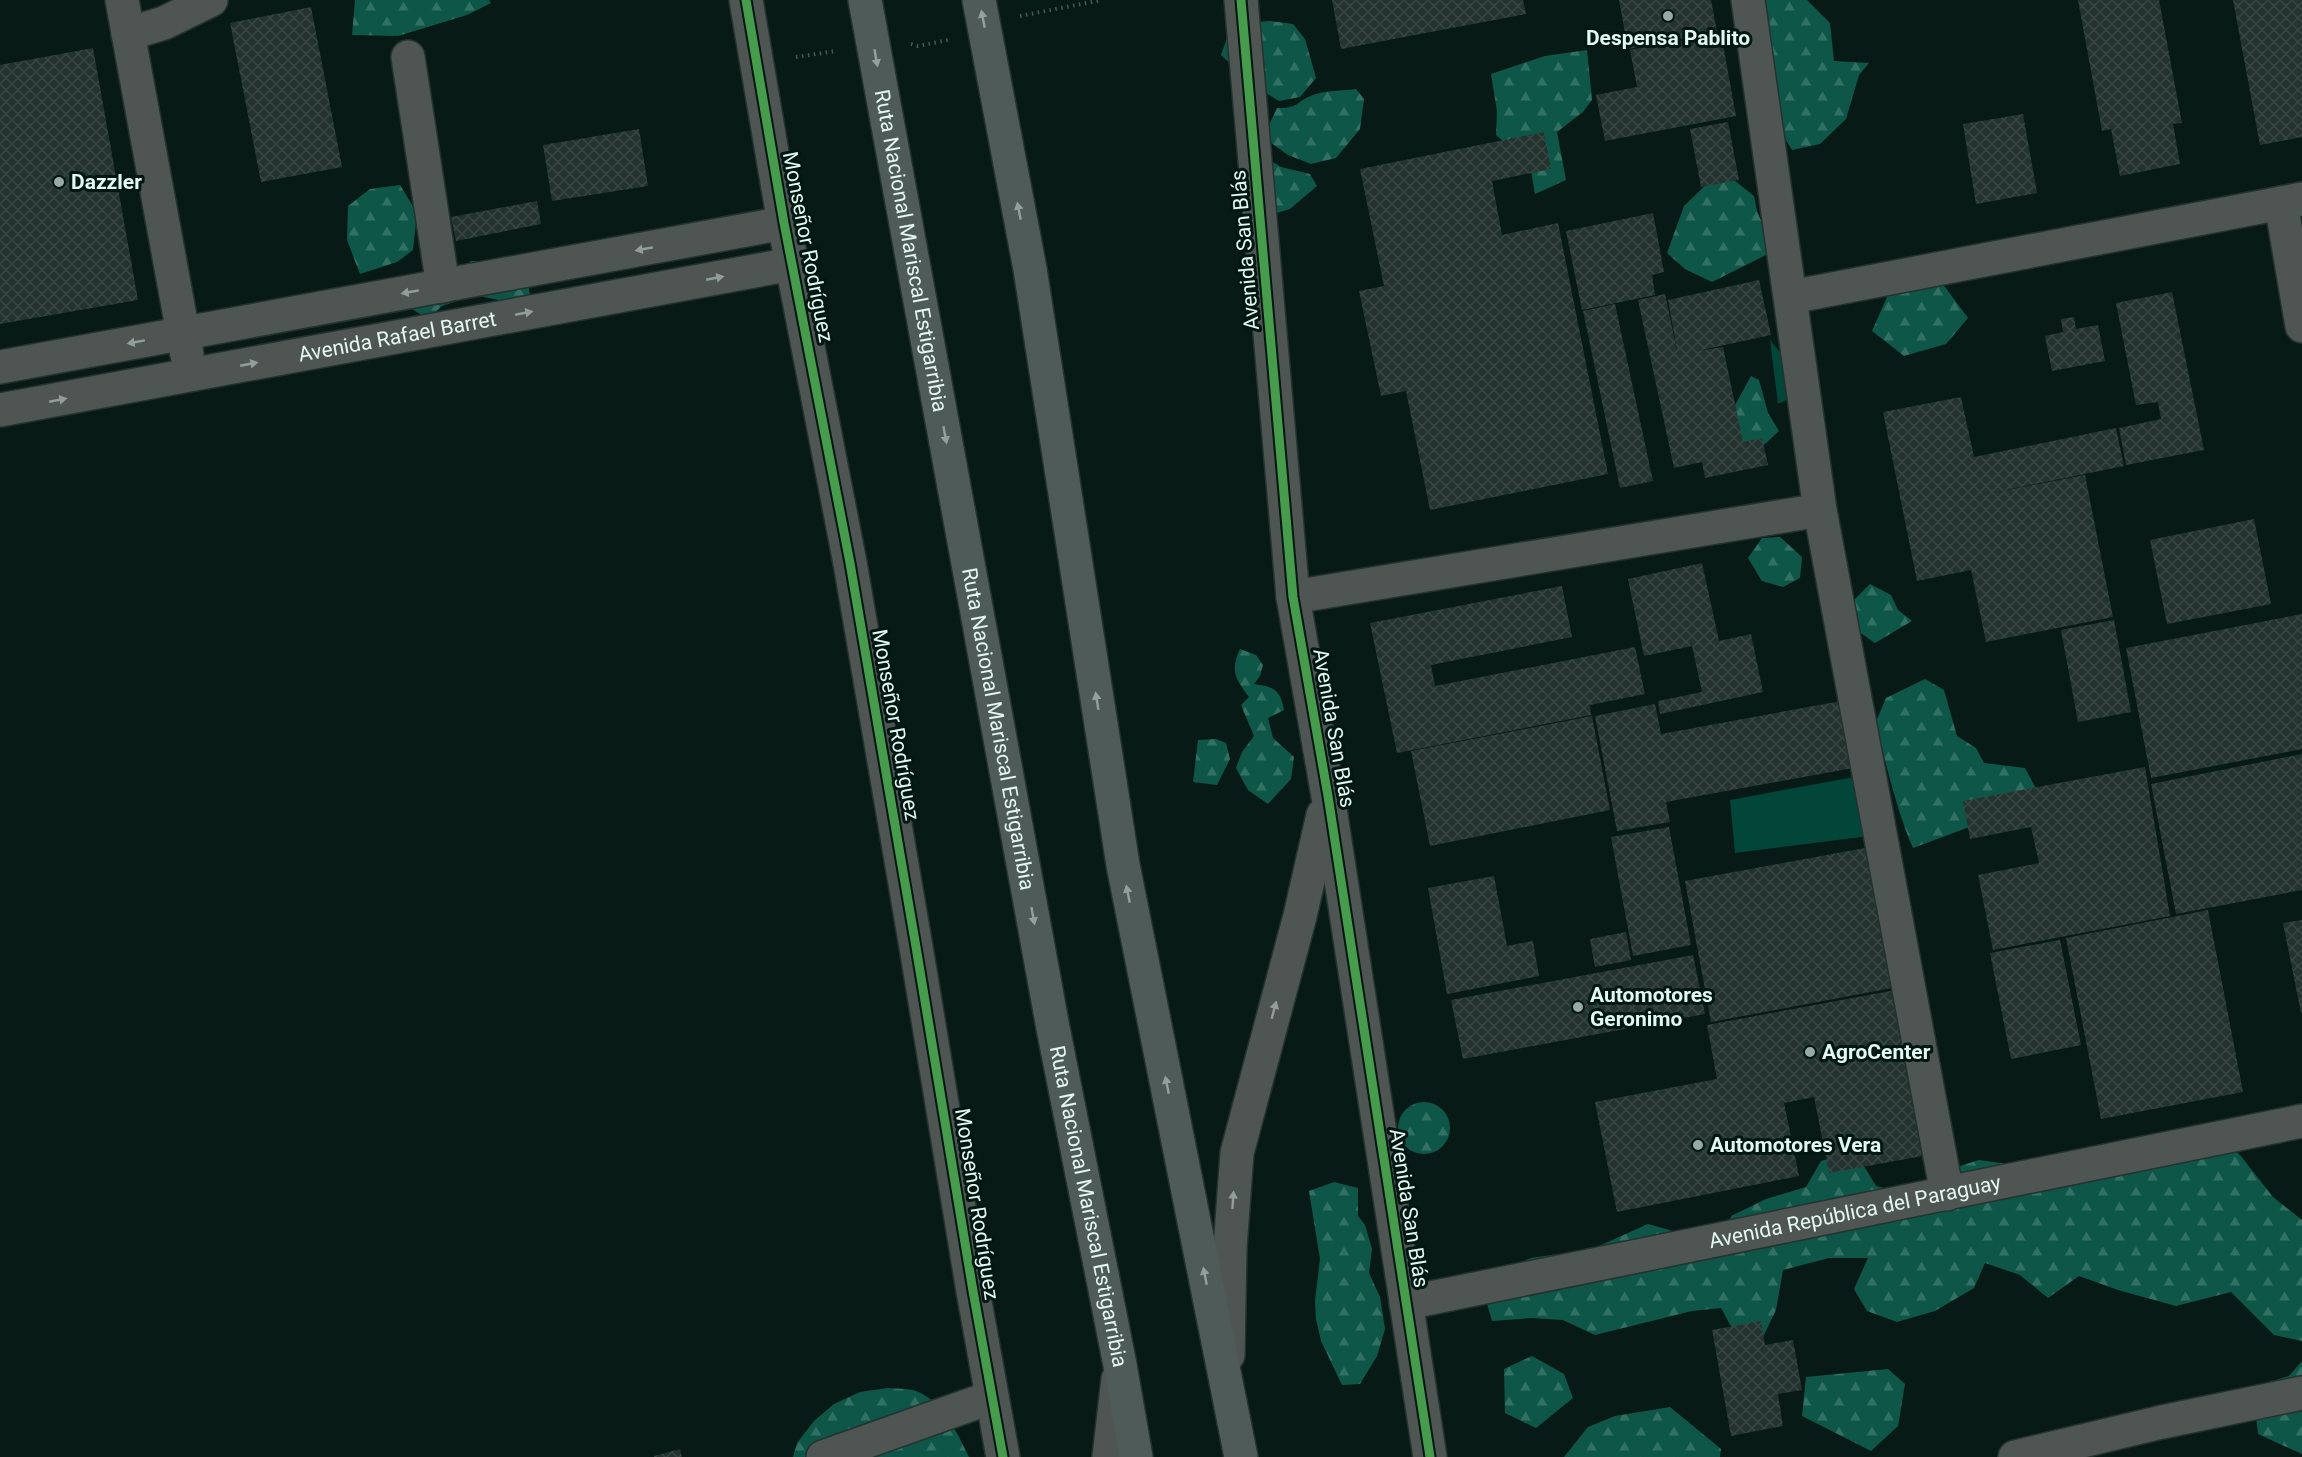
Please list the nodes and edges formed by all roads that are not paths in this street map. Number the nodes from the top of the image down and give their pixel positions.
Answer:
1 (122, 0) edge
2 (212, 0) edge
3 (746, 0) edge
4 (865, 0) edge
5 (979, 0) edge
6 (1241, 0) edge
7 (1748, 0) edge
8 (128, 34) junction
9 (408, 57) dead end
10 (2291, 201) edge
11 (784, 223) junction
12 (792, 264) junction
13 (443, 286) junction
14 (1791, 297) junction
15 (2302, 326) edge
16 (183, 333) junction
17 (0, 367) edge
18 (191, 375) junction
19 (0, 411) edge
20 (1820, 510) junction
21 (1293, 597) junction
22 (1328, 796) junction
23 (2302, 1121) edge
24 (1947, 1194) junction
25 (1406, 1303) junction
26 (1120, 1365) junction
27 (1227, 1384) junction
28 (2302, 1393) edge
29 (992, 1397) junction
30 (823, 1457) edge
31 (1003, 1457) edge
32 (1109, 1457) edge
33 (1136, 1457) edge
34 (1241, 1457) edge
35 (1430, 1457) edge
36 (2015, 1457) edge

1 - 8 street
2 - 8 street
3 - 11 street, Monseñor Rodríguez
4 -> 26 highway, Ruta Nacional Mariscal Estigarribia
27 -> 5 highway
6 - 21 street, Avenida San Blás
7 - 14 street
8 - 16 street
9 - 13 street
10 - 14 street
10 - 15 street
11 - 12 street, Monseñor Rodríguez
11 -> 13 street, Avenida Rafael Barret
18 -> 12 street, Avenida Rafael Barret
12 - 29 street, Monseñor Rodríguez
13 -> 16 street, Avenida Rafael Barret
14 - 20 street
16 -> 17 street, Avenida Rafael Barret
16 - 18 street
19 -> 18 street, Avenida Rafael Barret
20 - 21 street
20 - 24 street
21 - 22 street, Avenida San Blás
22 - 25 street, Avenida San Blás
27 -> 22 street
23 - 24 street, Avenida República del Paraguay
24 - 25 street, Avenida República del Paraguay
25 - 35 street, Avenida San Blás
26 - 32 street
26 - 33 highway, Ruta Nacional Mariscal Estigarribia
27 - 34 highway
28 - 36 street
29 - 30 street
29 - 31 street, Monseñor Rodríguez

